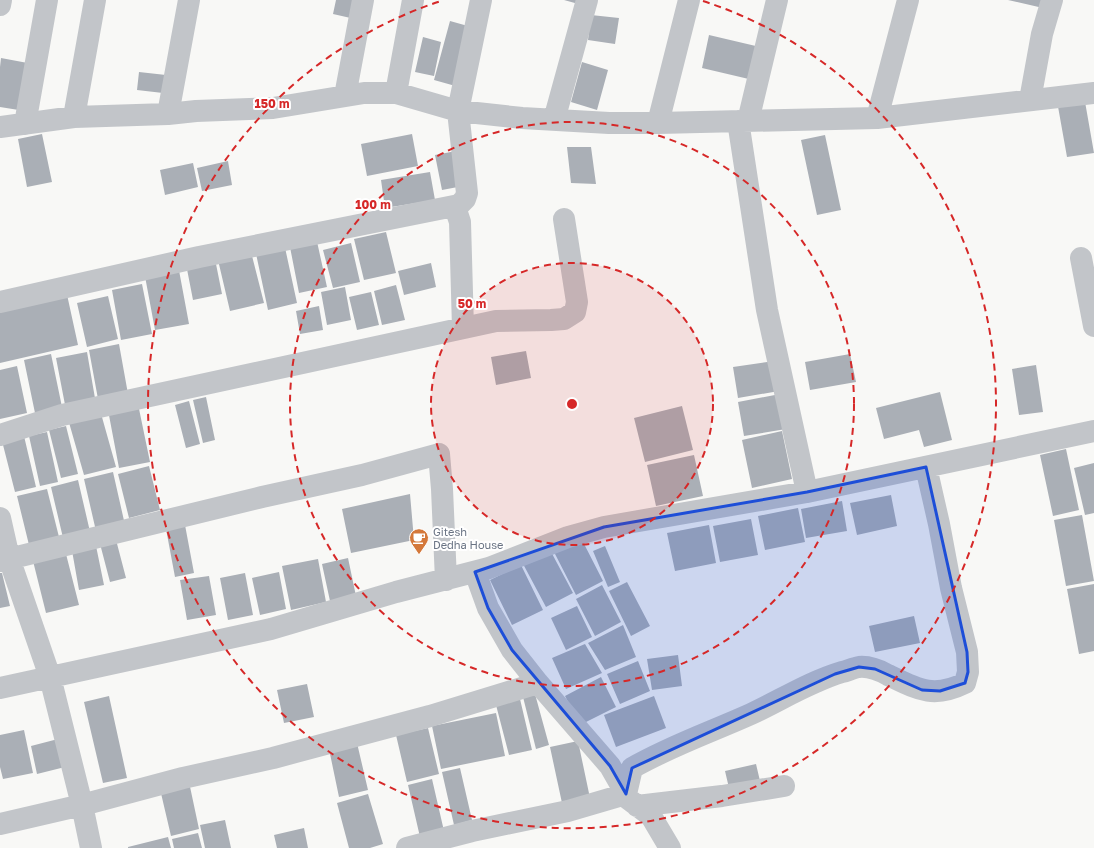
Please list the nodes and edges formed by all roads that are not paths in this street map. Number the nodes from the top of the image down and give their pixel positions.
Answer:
1 (1, 0) edge
2 (47, 0) edge
3 (95, 0) edge
4 (189, 0) edge
5 (363, 0) edge
6 (413, 0) edge
7 (481, 0) edge
8 (587, 0) edge
9 (689, 0) edge
10 (777, 0) edge
11 (908, 0) edge
12 (1052, 0) edge
13 (0, 5) edge
14 (396, 93) junction
15 (1094, 93) edge
16 (345, 96) junction
17 (1030, 100) junction
18 (458, 111) junction
19 (168, 114) junction
20 (74, 117) junction
21 (877, 118) junction
22 (554, 120) junction
23 (743, 121) junction
24 (658, 123) junction
25 (25, 124) junction
26 (0, 127) edge
27 (459, 205) junction
28 (564, 219) dead end
29 (1082, 258) dead end
30 (0, 302) edge
31 (1094, 326) edge
32 (463, 328) junction
33 (1094, 431) edge
34 (0, 434) edge
35 (926, 467) junction
36 (807, 492) junction
37 (0, 518) edge
38 (5, 560) edge
39 (475, 572) junction
40 (446, 580) junction
41 (50, 677) junction
42 (538, 684) junction
43 (0, 688) edge
44 (784, 786) dead end
45 (632, 800) junction
46 (82, 805) junction
47 (0, 824) edge
48 (91, 848) edge
49 (407, 848) edge
50 (670, 848) edge

1 - 13 street
2 - 25 street
3 - 20 street
4 - 19 street
5 - 16 street
6 - 14 street
7 - 18 street
8 - 22 street
9 - 24 street
10 - 23 street
11 - 21 street
12 - 17 street
14 - 16 street
14 - 18 street
15 - 17 street
16 - 19 street
17 - 21 street
18 - 22 street
18 - 27 street
19 - 20 street
20 - 25 street
21 - 23 street
22 - 24 street
23 - 24 street
23 - 36 street
25 - 26 street
27 - 30 street
27 - 32 street
28 - 32 street
29 - 31 street
32 - 34 street
33 - 35 street
35 - 36 street
35 - 45 street
36 - 39 street
37 - 38 street
38 - 40 street
38 - 41 street
39 - 40 street
39 - 42 street
40 - 41 street
41 - 43 street
41 - 46 street
42 - 45 street
42 - 46 street
44 - 45 street
45 - 49 street
45 - 50 street
46 - 47 street
46 - 48 street

